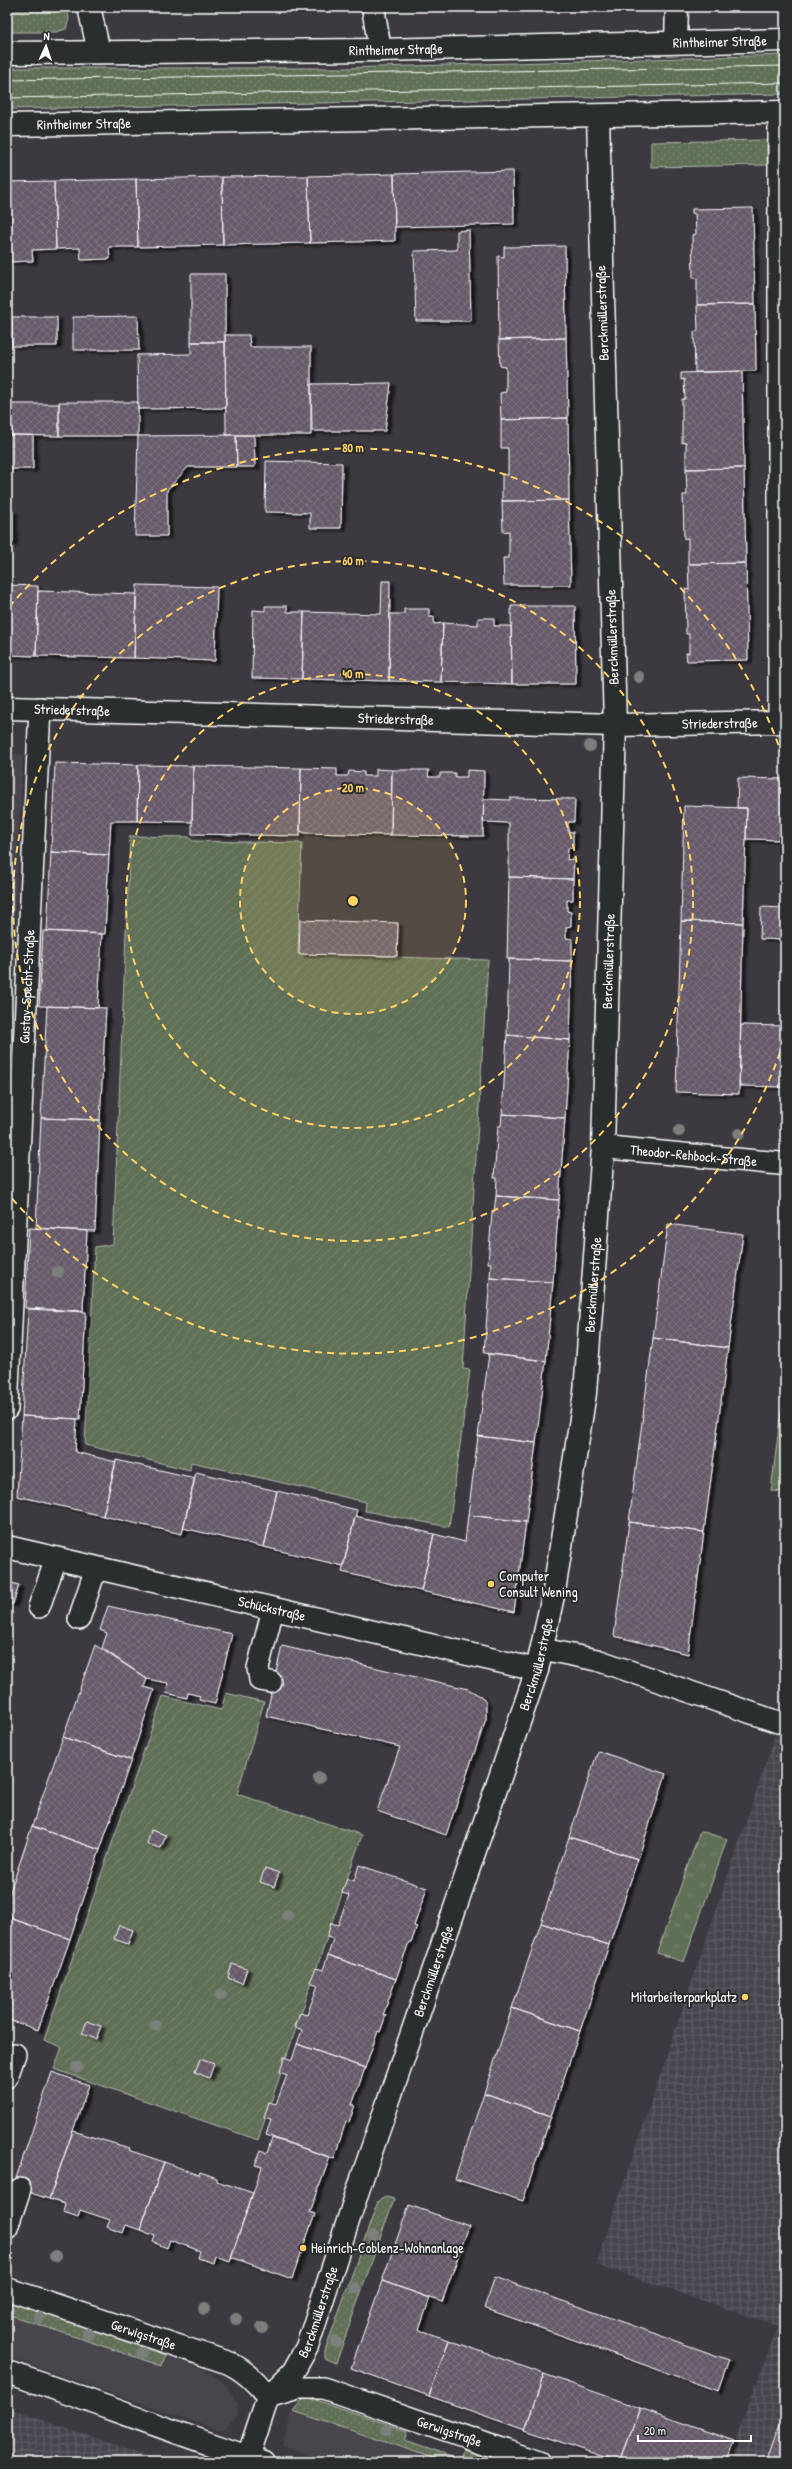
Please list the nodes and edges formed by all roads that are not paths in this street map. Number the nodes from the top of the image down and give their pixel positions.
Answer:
1 (89, 7) edge
2 (373, 7) edge
3 (677, 7) edge
4 (785, 40) edge
5 (676, 42) junction
6 (380, 50) junction
7 (98, 52) junction
8 (7, 53) edge
9 (782, 112) edge
10 (598, 116) junction
11 (7, 125) edge
12 (7, 708) edge
13 (40, 708) junction
14 (782, 722) edge
15 (615, 724) junction
16 (603, 1147) junction
17 (785, 1164) edge
18 (7, 1409) edge
19 (7, 1547) edge
20 (56, 1559) junction
21 (96, 1568) junction
22 (39, 1607) dead end
23 (273, 1609) junction
24 (79, 1619) dead end
25 (542, 1649) junction
26 (537, 1670) junction
27 (271, 1682) dead end
28 (778, 1722) dead end
29 (15, 2054) dead end
30 (7, 2077) edge
31 (20, 2189) dead end
32 (7, 2228) edge
33 (7, 2289) edge
34 (7, 2372) edge
35 (268, 2398) junction
36 (256, 2460) edge
37 (539, 2462) edge

1 - 7 street
2 - 6 street
3 - 5 street
4 - 5 street, Rintheimer Straße
5 - 6 street, Rintheimer Straße
6 - 7 street, Rintheimer Straße
7 - 8 street, Rintheimer Straße
9 - 10 street, Rintheimer Straße
9 - 14 lane
10 - 11 street, Rintheimer Straße
10 - 15 street, Berckmüllerstraße
12 - 13 street, Striederstraße
13 - 15 street, Striederstraße
13 - 18 lane, Gustav-Specht-Straße
14 - 15 street, Striederstraße
15 - 16 street, Berckmüllerstraße
16 - 17 street, Theodor-Rehbock-Straße
16 - 25 street, Berckmüllerstraße
19 - 20 street, Schückstraße
20 - 21 street, Schückstraße
20 - 22 lane
21 - 23 street, Schückstraße
21 - 24 lane
23 - 26 street, Schückstraße
23 - 27 lane
25 - 26 street, Berckmüllerstraße
25 - 28 lane
26 - 35 street, Berckmüllerstraße
29 - 30 lane
31 - 32 lane
33 - 35 street, Gerwigstraße
34 - 36 street
35 - 36 street
35 - 37 lane, Gerwigstraße

